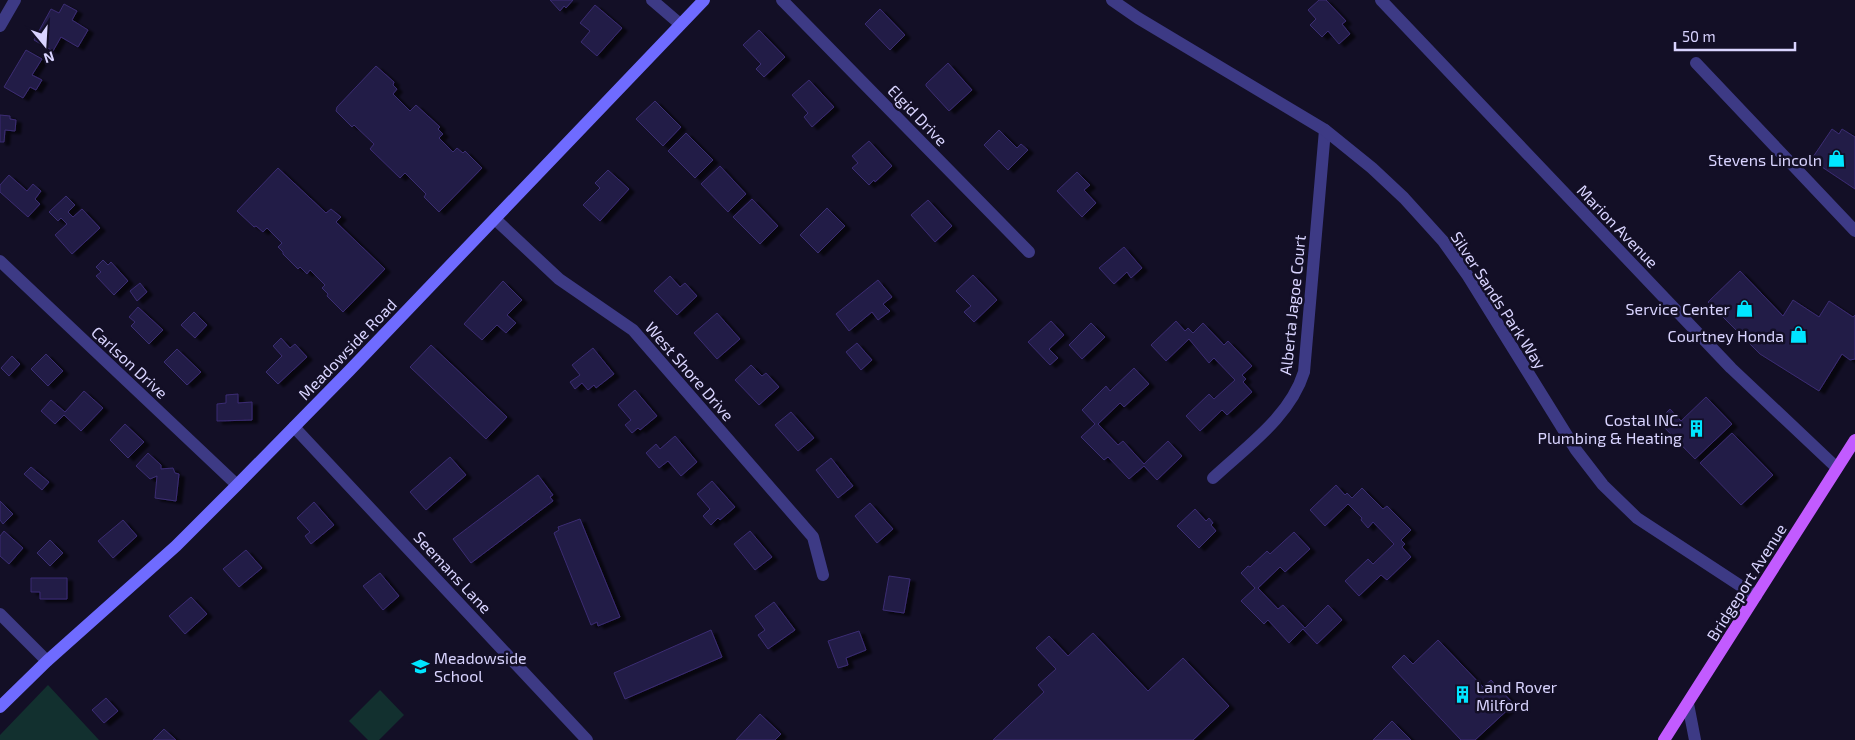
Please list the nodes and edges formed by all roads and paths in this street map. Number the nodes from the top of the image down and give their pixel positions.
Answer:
1 (15, 0) edge
2 (652, 0) edge
3 (704, 0) edge
4 (782, 0) edge
5 (1112, 0) edge
6 (1381, 0) edge
7 (680, 24) junction
8 (0, 26) edge
9 (1696, 63) dead end
10 (1325, 130) junction
11 (495, 218) junction
12 (1855, 231) edge
13 (1030, 252) dead end
14 (0, 261) edge
15 (294, 427) junction
16 (1855, 440) edge
17 (1837, 468) junction
18 (1213, 478) dead end
19 (237, 486) junction
20 (823, 575) dead end
21 (1756, 596) junction
22 (0, 614) edge
23 (47, 661) junction
24 (1688, 704) junction
25 (0, 707) edge
26 (587, 740) edge
27 (1664, 740) edge
28 (1695, 740) edge

1 - 8 street
2 - 7 street
3 - 7 main road, Meadowside Road
4 - 13 street, Elgid Drive
5 - 10 street, Silver Sands Park Way
6 - 17 street, Marion Avenue
7 - 11 main road, Meadowside Road
9 - 12 street
10 - 18 street, Alberta Jagoe Court
10 - 21 street, Silver Sands Park Way
11 - 15 main road, Meadowside Road
11 - 20 street, West Shore Drive
14 - 19 street, Carlson Drive
15 - 19 main road, Meadowside Road
15 - 26 street, Seemans Lane
16 - 17 main road, Bridgeport Avenue
17 - 21 main road, Bridgeport Avenue
19 - 23 main road, Meadowside Road
21 - 24 main road, Bridgeport Avenue
22 - 23 street
23 - 25 main road, Meadowside Road
24 - 27 main road, Bridgeport Avenue
24 - 28 street

